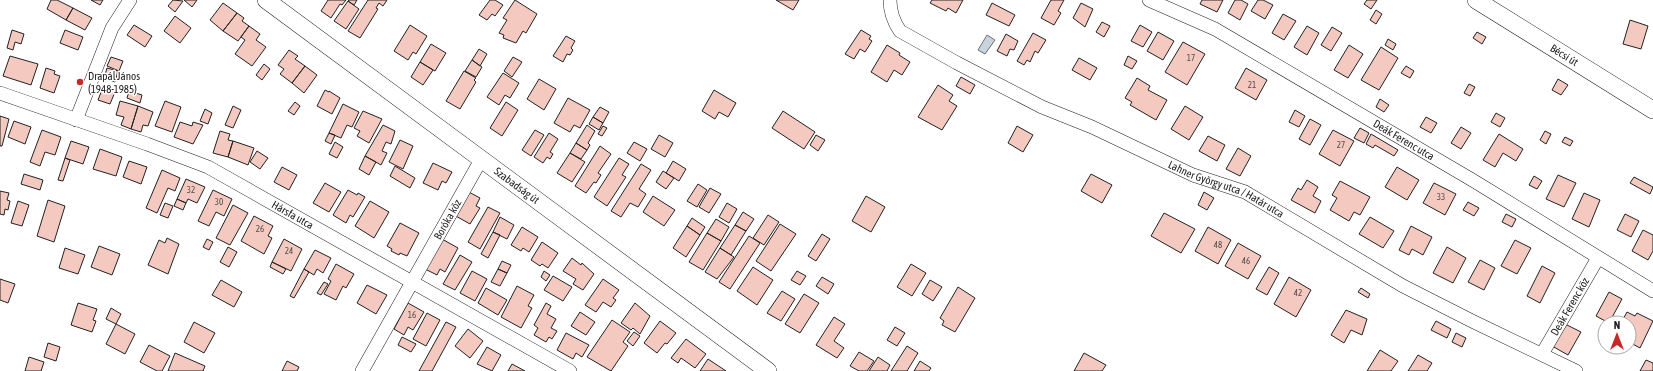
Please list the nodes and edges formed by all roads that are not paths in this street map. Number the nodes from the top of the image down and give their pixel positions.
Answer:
1 (130, 0) edge
2 (266, 0) edge
3 (890, 0) edge
4 (1149, 0) edge
5 (1476, 0) edge
6 (0, 93) edge
7 (1653, 110) edge
8 (76, 120) junction
9 (482, 158) junction
10 (1598, 258) junction
11 (412, 282) junction
12 (1653, 291) edge
13 (1542, 354) junction
14 (362, 371) edge
15 (570, 371) edge
16 (768, 371) edge
17 (1576, 371) edge

1 - 8 street
2 - 9 main road, Szabadság út
3 - 13 street, Lahner György utca / Határ utca
4 - 10 street, Deák Ferenc utca
5 - 7 main road, Bécsi út
6 - 8 street, Hársfa utca
8 - 11 street, Hársfa utca
9 - 11 street, Boróka köz
9 - 16 main road, Szabadság út
10 - 12 street, Deák Ferenc utca
10 - 13 street, Deák Ferenc köz
11 - 14 street, Boróka köz
11 - 15 street, Hársfa utca
13 - 17 street, Lahner György utca / Határ utca

